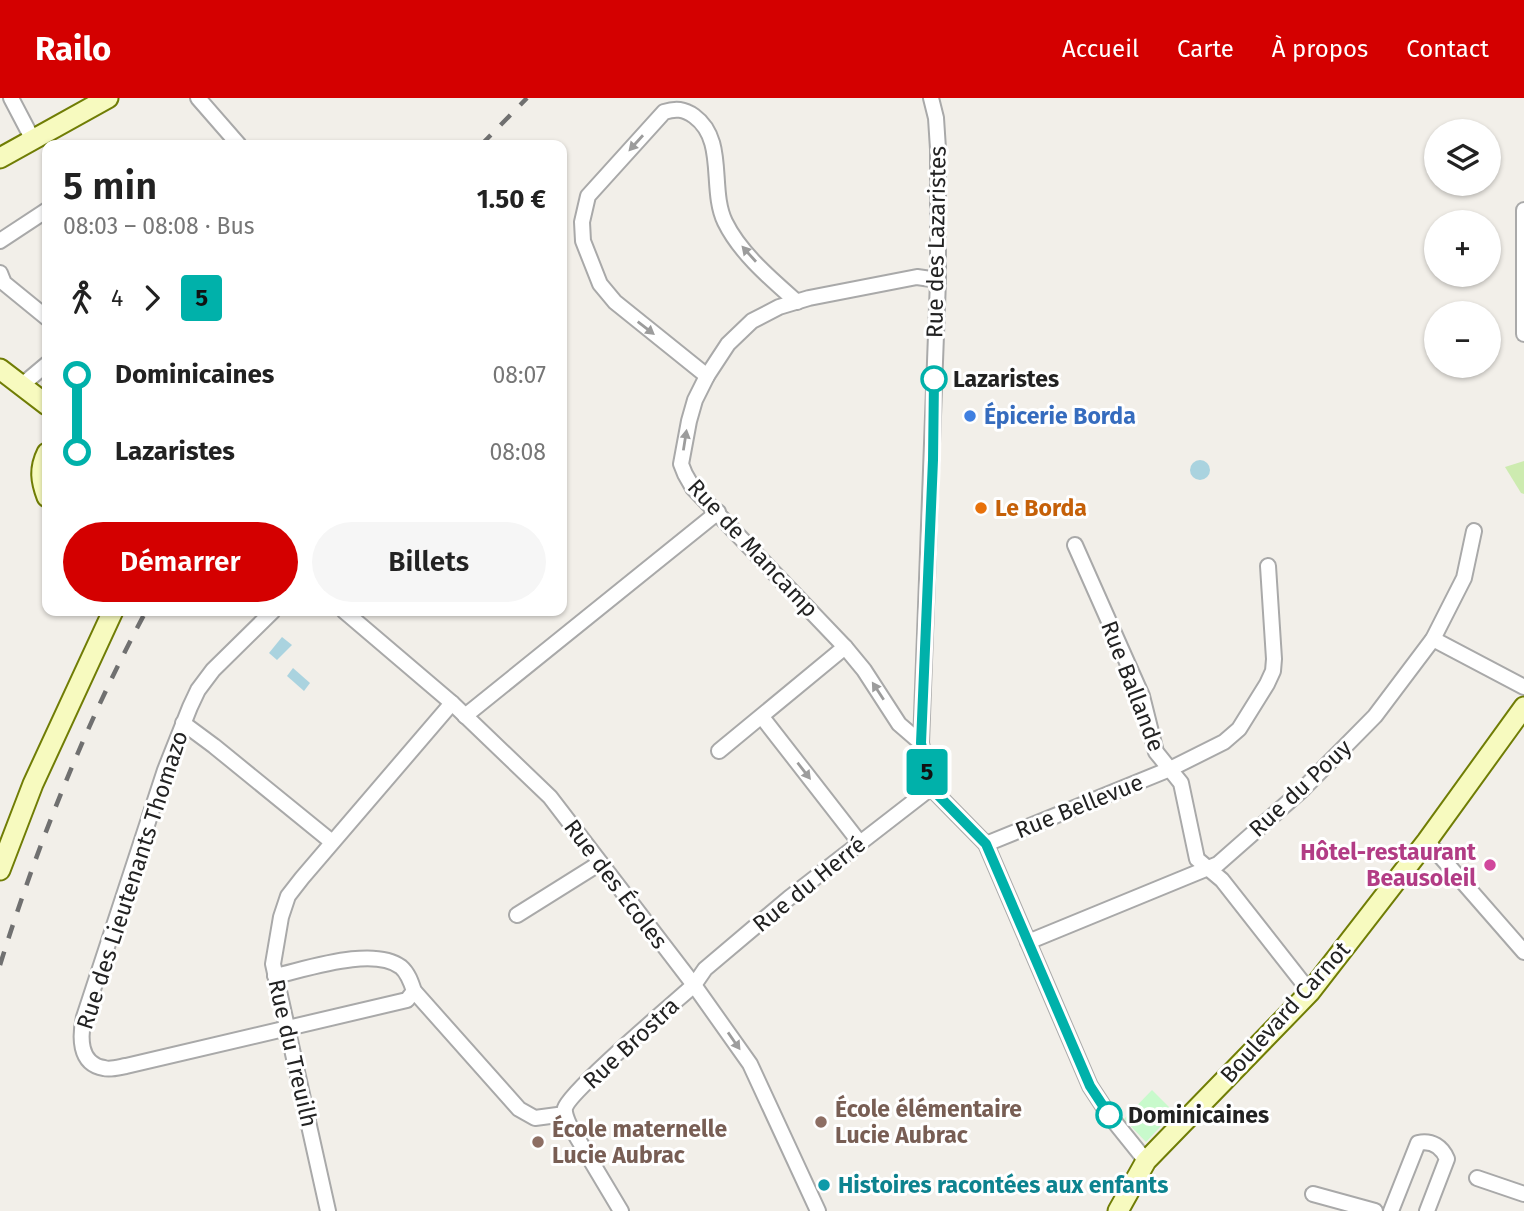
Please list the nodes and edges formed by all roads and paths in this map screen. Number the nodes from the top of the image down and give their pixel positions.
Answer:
1 (11, 98) edge
2 (108, 98) edge
3 (198, 98) edge
4 (932, 98) edge
5 (33, 140) junction
6 (235, 140) edge
7 (0, 158) edge
8 (1524, 210) edge
9 (42, 213) edge
10 (0, 240) edge
11 (0, 272) edge
12 (938, 280) junction
13 (797, 302) junction
14 (42, 314) edge
15 (1524, 334) edge
16 (42, 368) edge
17 (0, 369) edge
18 (707, 376) junction
19 (22, 386) junction
20 (42, 401) edge
21 (718, 513) junction
22 (1474, 531) dead end
23 (1075, 545) dead end
24 (1268, 566) dead end
25 (111, 616) edge
26 (268, 616) edge
27 (350, 616) edge
28 (1433, 639) junction
29 (845, 647) junction
30 (1524, 687) edge
31 (452, 703) junction
32 (1524, 707) edge
33 (465, 716) junction
34 (762, 717) junction
35 (183, 723) junction
36 (921, 743) junction
37 (719, 751) dead end
38 (1170, 769) junction
39 (931, 788) junction
40 (1427, 841) junction
41 (332, 842) junction
42 (860, 843) junction
43 (986, 844) junction
44 (600, 863) junction
45 (0, 870) edge
46 (1208, 870) junction
47 (517, 915) dead end
48 (1028, 942) junction
49 (1524, 952) edge
50 (275, 976) junction
51 (694, 985) junction
52 (414, 991) junction
53 (1310, 992) junction
54 (286, 1028) junction
55 (565, 1114) junction
56 (1146, 1161) junction
57 (1477, 1178) dead end
58 (1313, 1194) dead end
59 (1524, 1194) edge
60 (328, 1211) edge
61 (621, 1211) edge
62 (818, 1211) edge
63 (1118, 1211) edge
64 (1375, 1211) edge
65 (1391, 1211) edge
66 (1427, 1211) edge

1 - 5 street
2 - 5 street
3 - 6 street
4 - 12 street, Rue des Lazaristes
5 - 7 street
8 - 15 street
9 - 10 street
11 - 14 street
12 - 13 street, Rue de Mancamp
12 - 36 street, Rue des Lazaristes
13 - 18 street, Rue de Mancamp
13 -> 18 street
16 - 19 street
17 - 19 street
21 -> 18 street, Rue de Mancamp
19 - 20 street
21 - 29 street, Rue de Mancamp
21 - 33 street
22 - 28 street, Rue du Pouy
23 - 38 street, Rue Ballande
24 - 38 street, Rue Bellevue
25 - 45 street
26 - 35 street, Rue des Lieutenants Thomazo
27 - 31 street, Rue des Écoles
28 - 30 street
28 - 46 street, Rue du Pouy
29 - 34 street
36 -> 29 street, Rue de Mancamp
31 - 33 street, Rue des Écoles
31 - 41 street, Rue du Treuilh
32 - 40 street, Boulevard Carnot
33 - 44 street, Rue des Écoles
34 - 37 street
34 -> 42 street
35 - 41 street
35 - 54 street, Rue des Lieutenants Thomazo
36 - 39 street, Rue des Lazaristes
38 - 43 street, Rue Bellevue
38 - 46 street, Rue Ballande
39 - 42 street, Rue du Herré
39 - 43 street
40 - 49 street
40 - 53 street, Boulevard Carnot
41 - 50 street, Rue du Treuilh
42 - 51 street, Rue du Herré
43 - 48 street
44 - 47 street
44 - 51 street, Rue des Écoles
46 - 48 street, Rue du Pouy
46 - 53 street, Rue Ballande
48 - 56 street
50 - 52 street
50 - 54 street, Rue du Treuilh
51 - 55 street, Rue Brostra
51 -> 62 street, Rue des Écoles
52 - 54 street
52 - 55 street
53 - 56 street, Boulevard Carnot
54 - 60 street, Rue du Treuilh
55 - 61 street
56 - 63 street, Boulevard Carnot
57 - 59 street
58 - 64 street
65 - 66 street

